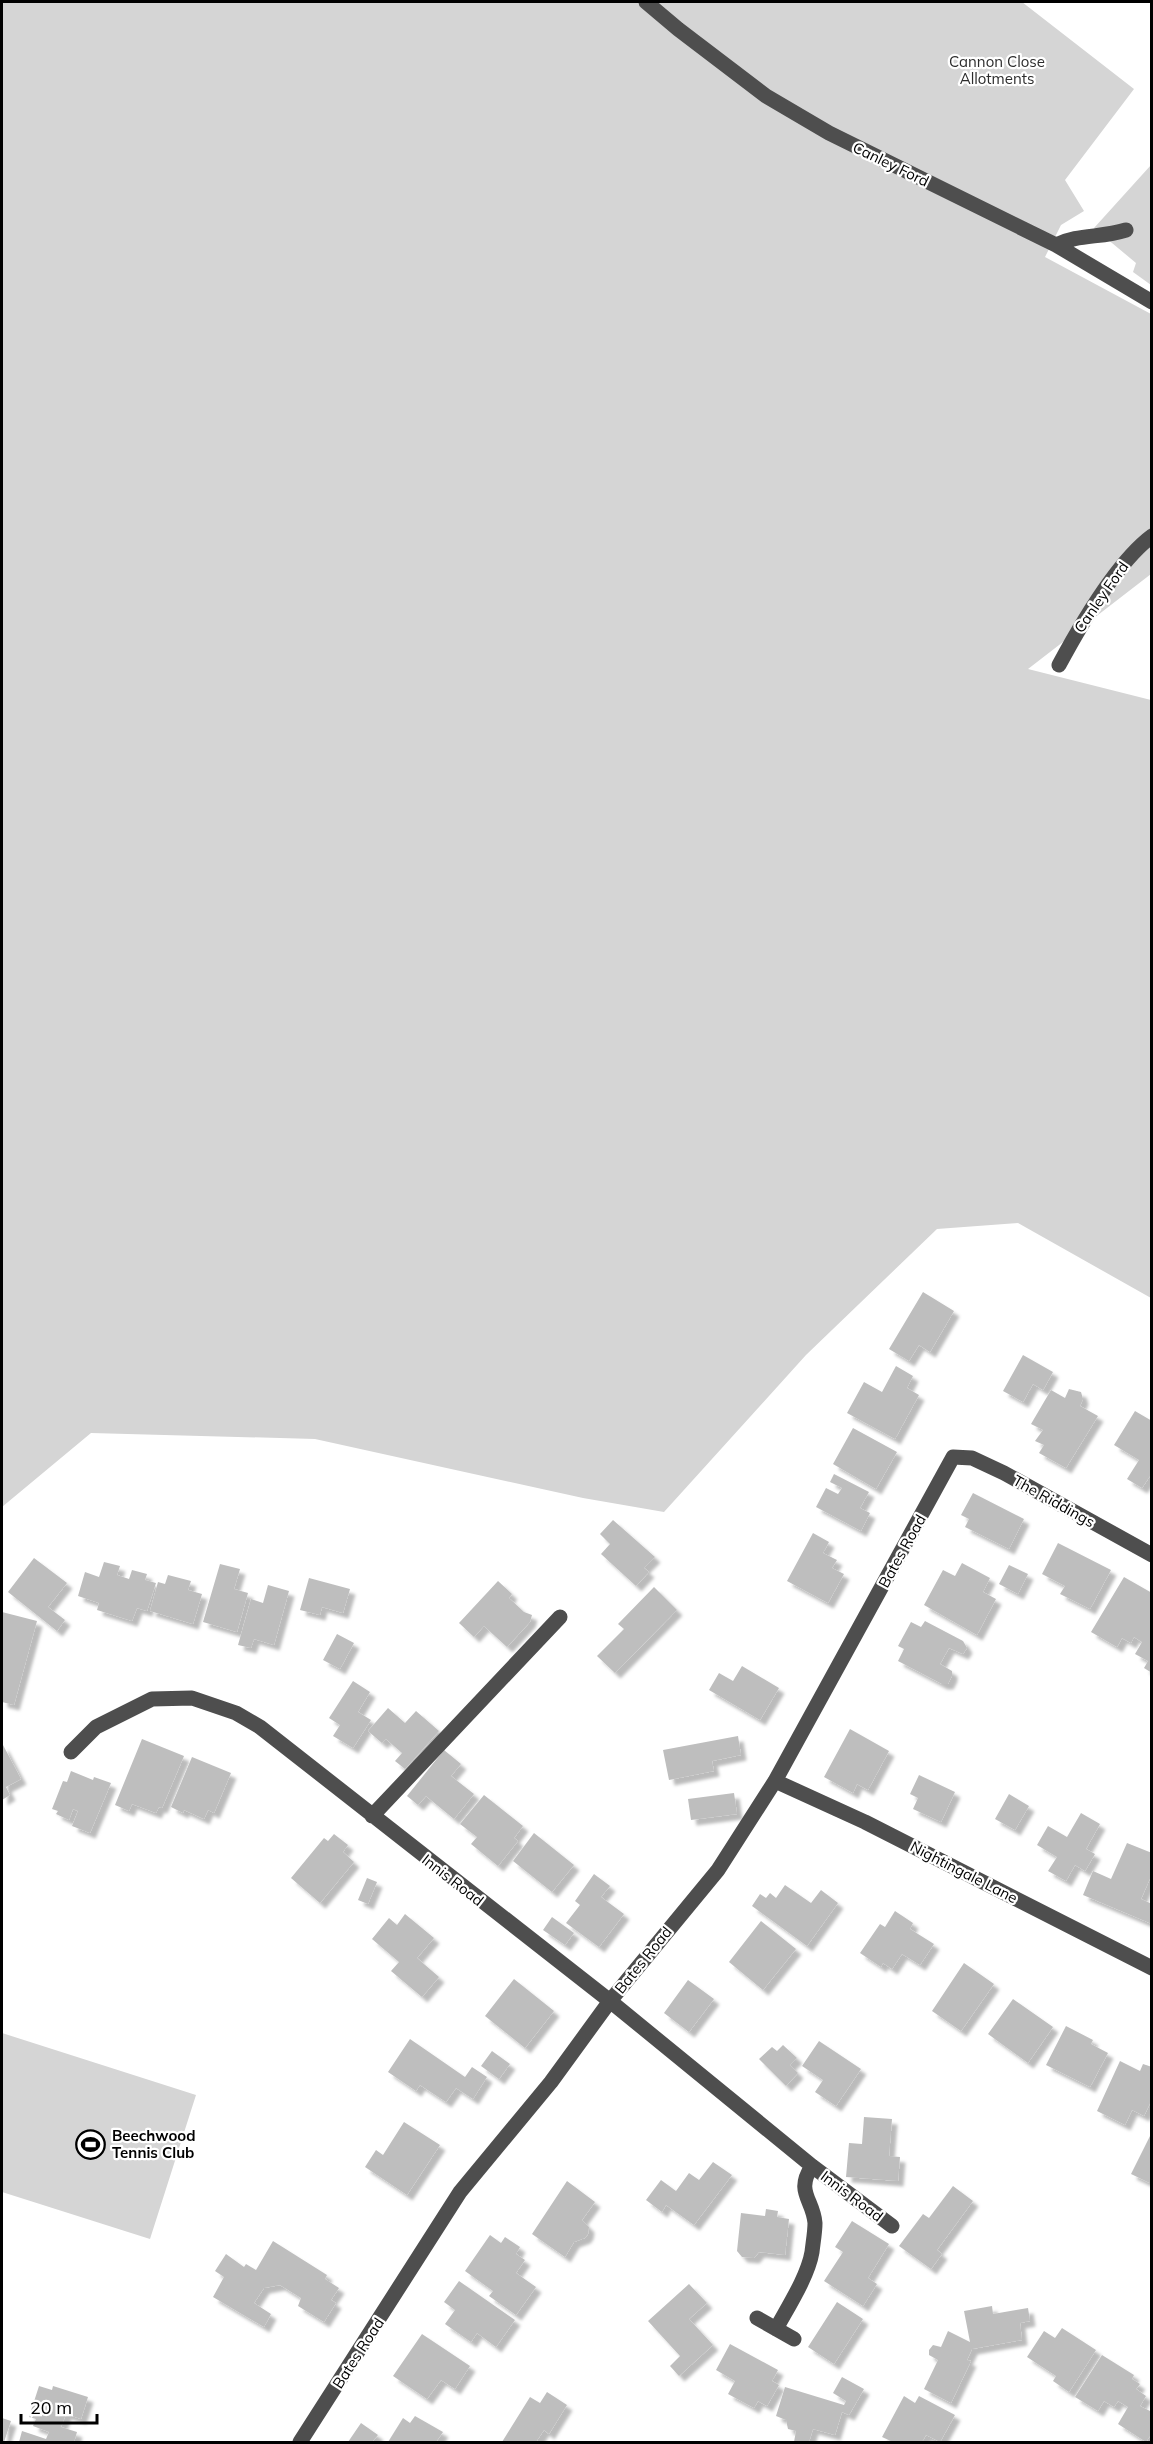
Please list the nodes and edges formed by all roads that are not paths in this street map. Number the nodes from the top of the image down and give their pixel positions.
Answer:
1 (646, 2) edge
2 (1126, 230) dead end
3 (1056, 245) junction
4 (1152, 302) edge
5 (1152, 536) edge
6 (1059, 665) dead end
7 (953, 1457) joint
8 (1152, 1555) edge
9 (560, 1617) dead end
10 (71, 1752) dead end
11 (775, 1781) junction
12 (372, 1816) junction
13 (1152, 1968) edge
14 (609, 2001) junction
15 (812, 2166) junction
16 (892, 2226) dead end
17 (757, 2318) dead end
18 (776, 2329) junction
19 (794, 2339) dead end
20 (300, 2442) edge

1 - 3 street, Canley Ford
2 - 3 street
3 - 4 street, Canley Ford
5 - 6 street, Canley Ford
7 - 8 street, The Riddings
7 - 11 street, Bates Road
9 - 12 street
10 - 12 street, Innis Road
11 - 13 street, Nightingale Lane
11 - 14 street, Bates Road
12 - 14 street, Innis Road
14 - 15 street, Innis Road
14 - 20 street, Bates Road
15 - 16 street, Innis Road
15 - 18 street, Innis Road
17 - 18 street
18 - 19 street

